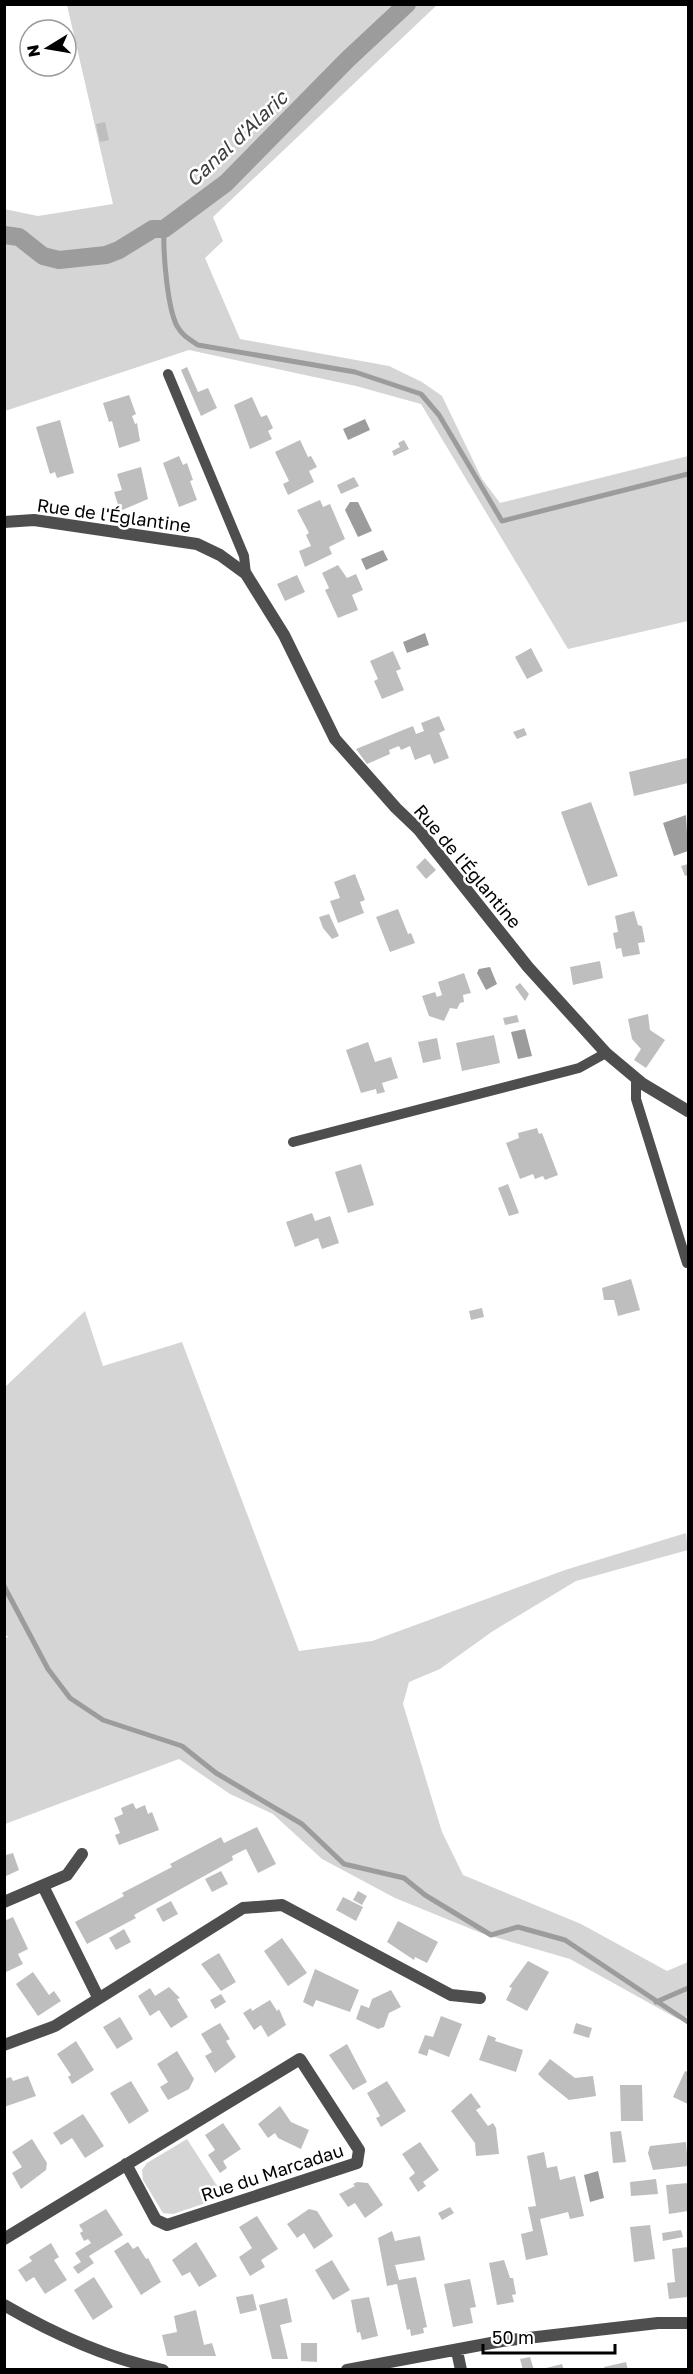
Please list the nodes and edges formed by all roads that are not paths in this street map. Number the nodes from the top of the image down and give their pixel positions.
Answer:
1 (168, 374) dead end
2 (4, 522) edge
3 (246, 574) junction
4 (606, 1053) junction
5 (636, 1078) junction
6 (688, 1111) edge
7 (293, 1142) dead end
8 (687, 1263) dead end
9 (82, 1854) dead end
10 (43, 1886) junction
11 (4, 1902) edge
12 (98, 1996) junction
13 (480, 1998) dead end
14 (4, 2045) edge
15 (126, 2164) junction
16 (4, 2239) edge
17 (4, 2305) edge
18 (688, 2323) edge
19 (457, 2351) junction
20 (163, 2370) edge
21 (347, 2370) edge
22 (461, 2370) edge

1 - 3 lane, Rue de l'Églantine
2 - 3 street, Rue de l'Églantine
3 - 4 street, Rue de l'Églantine
4 - 5 street, Rue de l'Églantine
4 - 7 lane
5 - 6 street, Rue de l'Églantine
5 - 8 lane
9 - 10 street
10 - 11 street
10 - 12 street
12 - 13 street
12 - 14 street
15 - 15 street, Rue du Marcadau
15 - 16 street, Rue du Marcadau
17 - 20 street
18 - 19 street
19 - 21 street
19 - 22 street

